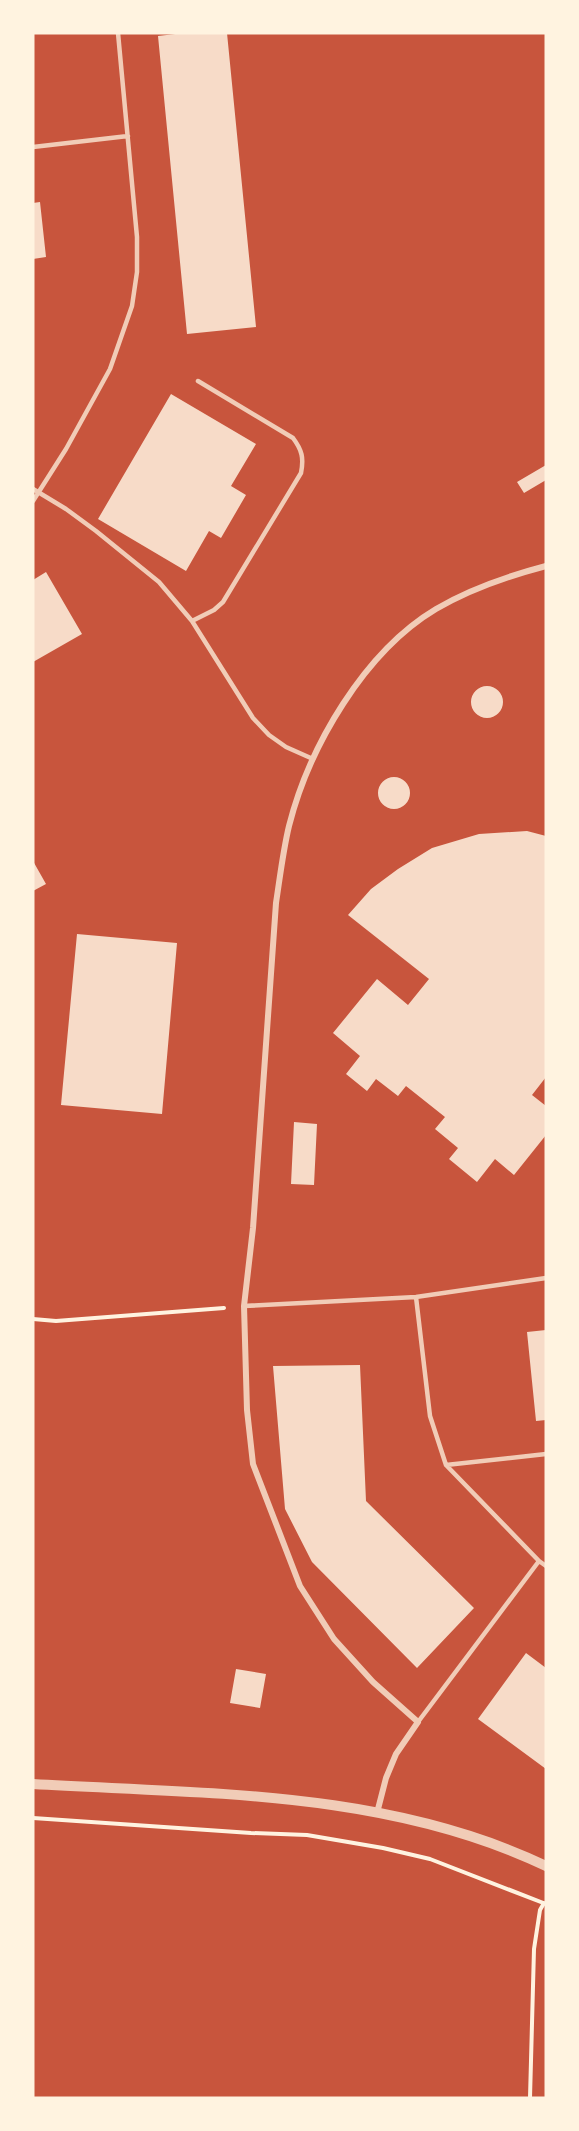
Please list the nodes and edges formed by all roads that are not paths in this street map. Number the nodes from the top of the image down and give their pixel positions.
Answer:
1 (117, 33) edge
2 (128, 136) junction
3 (33, 147) edge
4 (198, 381) dead end
5 (33, 489) edge
6 (40, 493) junction
7 (33, 501) edge
8 (546, 566) edge
9 (192, 621) junction
10 (313, 759) junction
11 (546, 1278) edge
12 (416, 1297) junction
13 (244, 1306) junction
14 (546, 1454) edge
15 (446, 1465) junction
16 (539, 1561) junction
17 (546, 1566) edge
18 (418, 1722) junction
19 (33, 1784) edge
20 (377, 1813) junction
21 (546, 1866) edge

1 - 2 lane
2 - 3 lane
2 - 6 lane
4 - 9 lane
5 - 6 lane
6 - 7 lane
6 - 9 lane
8 - 10 street
9 - 10 lane
10 - 13 street
11 - 12 lane
12 - 13 lane
12 - 15 lane
13 - 18 street
14 - 15 lane
15 - 16 lane
16 - 17 lane
16 - 18 lane
18 - 20 street
19 - 20 street
20 - 21 street

